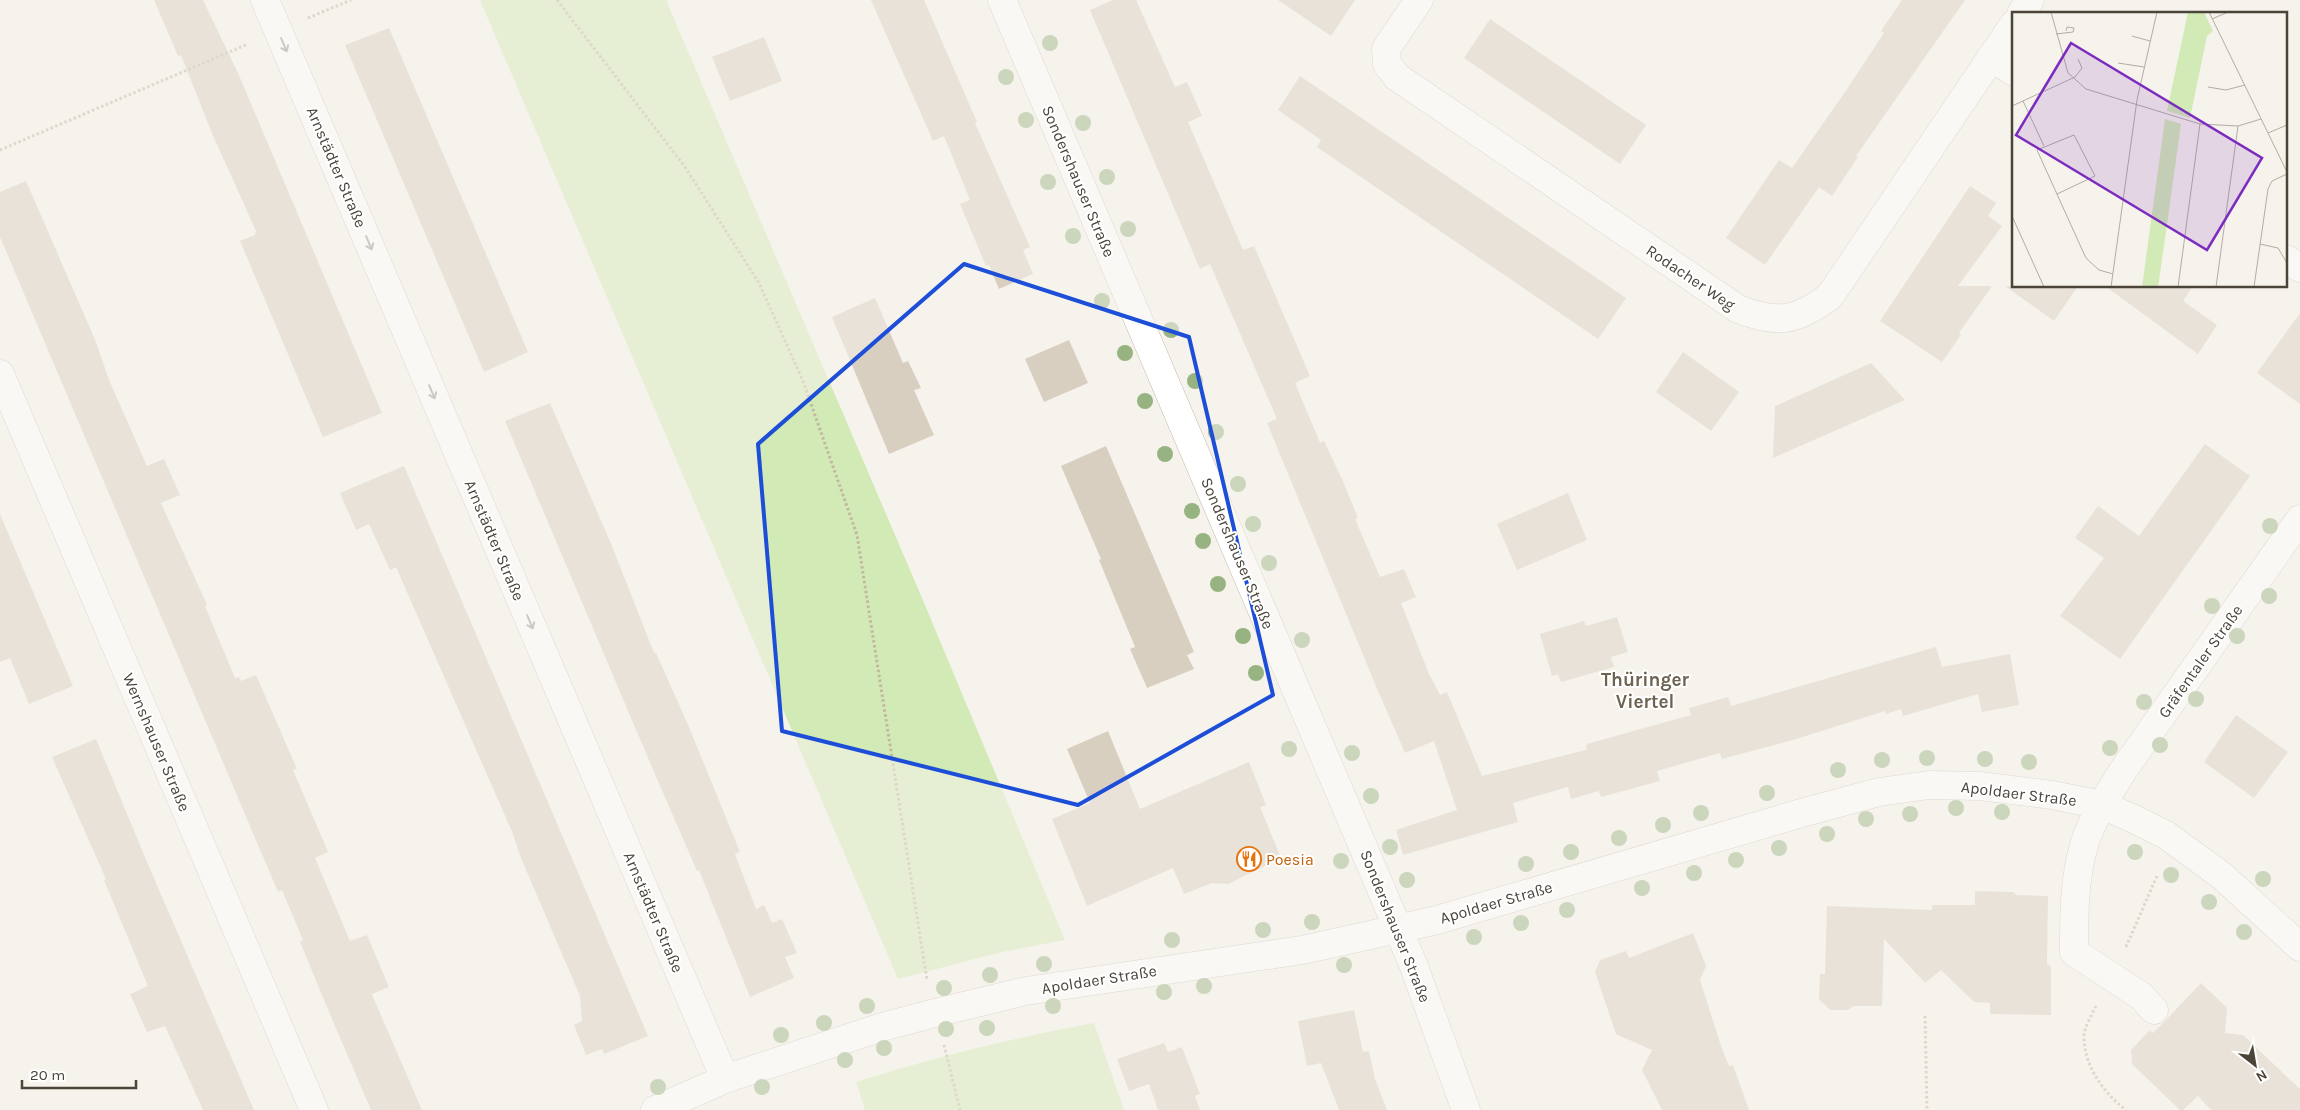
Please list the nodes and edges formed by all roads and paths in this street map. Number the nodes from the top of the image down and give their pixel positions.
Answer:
1 (265, 0) edge
2 (351, 0) edge
3 (557, 0) edge
4 (1002, 0) edge
5 (1419, 0) edge
6 (2030, 0) edge
7 (2022, 12) edge
8 (304, 20) dead end
9 (2012, 27) edge
10 (255, 41) dead end
11 (1991, 57) junction
12 (2012, 71) edge
13 (0, 150) edge
14 (2288, 260) edge
15 (2300, 268) edge
16 (0, 374) edge
17 (2300, 519) edge
18 (2102, 806) junction
19 (1398, 929) junction
20 (2300, 947) edge
21 (926, 972) dead end
22 (2154, 1010) dead end
23 (1924, 1016) dead end
24 (946, 1055) dead end
25 (725, 1079) junction
26 (314, 1110) edge
27 (654, 1110) edge
28 (960, 1110) edge
29 (1466, 1110) edge
30 (1928, 1110) edge

1 -> 25 street, Arnstädter Straße
2 - 8 path
3 - 21 path
4 - 19 street, Sondershauser Straße
5 - 11 street, Rodacher Weg
6 - 7 street
9 - 11 street, Rodacher Weg
10 - 13 path
11 - 12 street
14 - 15 street
16 - 26 street, Wernshauser Straße
17 - 18 street, Gräfentaler Straße
18 - 19 street, Apoldaer Straße
18 - 20 street, Apoldaer Straße
18 - 22 street, Gräfentaler Straße
19 - 25 street, Apoldaer Straße
19 - 29 street, Sondershauser Straße
23 - 30 path
24 - 28 path
25 - 27 street, Apoldaer Straße

